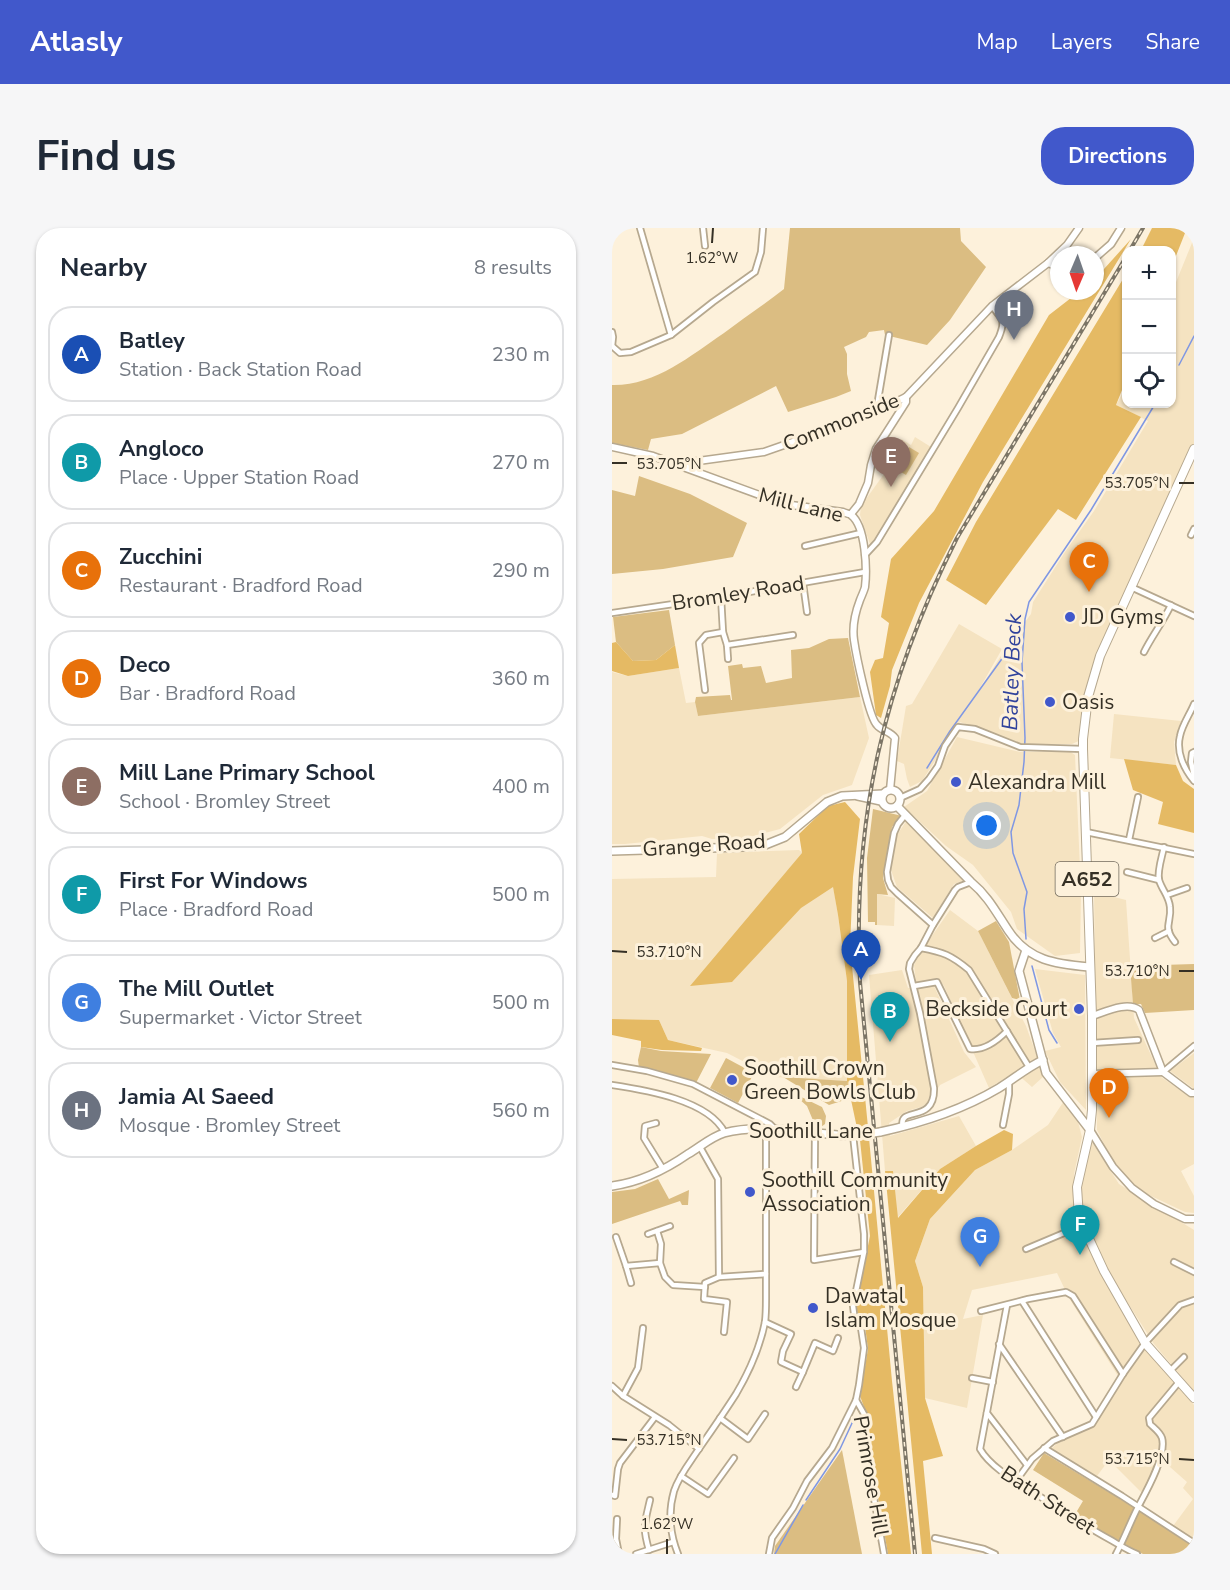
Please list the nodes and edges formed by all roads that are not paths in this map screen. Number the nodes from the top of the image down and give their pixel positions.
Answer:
1 (640, 228) edge
2 (702, 228) edge
3 (763, 228) edge
4 (1079, 228) edge
5 (1121, 228) edge
6 (705, 246) dead end
7 (1104, 250) edge
8 (1048, 263) joint
9 (992, 306) junction
10 (612, 332) edge
11 (671, 335) junction
12 (889, 335) dead end
13 (612, 346) edge
14 (906, 397) junction
15 (876, 412) junction
16 (612, 447) edge
17 (1194, 449) edge
18 (1191, 462) edge
19 (680, 465) junction
20 (851, 514) junction
21 (1194, 529) edge
22 (861, 533) junction
23 (1191, 535) dead end
24 (805, 546) dead end
25 (864, 555) junction
26 (865, 572) junction
27 (803, 583) junction
28 (1131, 587) junction
29 (721, 597) junction
30 (1171, 605) junction
31 (807, 612) dead end
32 (612, 613) edge
33 (1194, 616) edge
34 (723, 632) junction
35 (793, 635) dead end
36 (727, 645) junction
37 (1144, 652) dead end
38 (728, 659) dead end
39 (703, 691) dead end
40 (1194, 704) edge
41 (1083, 749) junction
42 (1194, 752) edge
43 (1194, 776) edge
44 (1194, 781) edge
45 (890, 790) junction
46 (1138, 797) dead end
47 (882, 798) junction
48 (899, 802) junction
49 (906, 814) junction
50 (1086, 832) junction
51 (1129, 840) junction
52 (1164, 847) junction
53 (612, 851) edge
54 (1194, 855) edge
55 (1127, 872) dead end
56 (1159, 880) junction
57 (971, 882) junction
58 (1187, 888) dead end
59 (1167, 895) junction
60 (933, 925) junction
61 (1169, 931) junction
62 (1155, 938) dead end
63 (1175, 942) dead end
64 (921, 948) junction
65 (1026, 950) junction
66 (1089, 967) junction
67 (914, 986) junction
68 (1092, 1016) junction
69 (1007, 1032) junction
70 (1138, 1040) dead end
71 (1092, 1043) junction
72 (1194, 1046) edge
73 (1042, 1060) junction
74 (612, 1065) edge
75 (1029, 1067) junction
76 (1163, 1072) junction
77 (1092, 1074) junction
78 (1009, 1082) junction
79 (612, 1085) edge
80 (1194, 1093) edge
81 (656, 1123) dead end
82 (1003, 1125) dead end
83 (903, 1127) junction
84 (766, 1130) junction
85 (776, 1130) junction
86 (1090, 1130) junction
87 (726, 1133) junction
88 (815, 1133) junction
89 (856, 1135) junction
90 (700, 1146) junction
91 (663, 1170) junction
92 (612, 1186) edge
93 (1194, 1219) edge
94 (1083, 1225) junction
95 (670, 1226) dead end
96 (657, 1231) junction
97 (648, 1234) dead end
98 (616, 1237) dead end
99 (1026, 1249) dead end
100 (864, 1252) junction
101 (1174, 1262) dead end
102 (660, 1263) junction
103 (626, 1266) junction
104 (1194, 1272) edge
105 (766, 1274) junction
106 (719, 1277) junction
107 (631, 1283) dead end
108 (705, 1287) junction
109 (1194, 1300) edge
110 (1022, 1301) junction
111 (1007, 1305) junction
112 (981, 1311) dead end
113 (765, 1322) junction
114 (643, 1328) dead end
115 (724, 1332) dead end
116 (838, 1338) dead end
117 (1145, 1343) junction
118 (999, 1344) junction
119 (1184, 1357) dead end
120 (1170, 1371) junction
121 (802, 1372) junction
122 (1123, 1374) junction
123 (972, 1377) dead end
124 (993, 1382) junction
125 (1179, 1382) junction
126 (612, 1386) edge
127 (796, 1387) dead end
128 (623, 1396) junction
129 (1194, 1398) edge
130 (856, 1400) junction
131 (987, 1413) junction
132 (765, 1414) dead end
133 (655, 1417) junction
134 (1096, 1417) junction
135 (720, 1418) junction
136 (1063, 1437) junction
137 (1044, 1448) junction
138 (699, 1449) junction
139 (734, 1458) dead end
140 (1028, 1465) junction
141 (681, 1476) junction
142 (1016, 1481) junction
143 (612, 1495) edge
144 (650, 1500) dead end
145 (1138, 1506) junction
146 (617, 1519) dead end
147 (935, 1538) dead end
148 (673, 1542) junction
149 (1194, 1544) edge
150 (1120, 1546) junction
151 (649, 1550) junction
152 (619, 1554) edge
153 (639, 1554) edge
154 (678, 1554) edge
155 (769, 1554) edge
156 (884, 1554) edge
157 (995, 1554) edge
158 (1116, 1554) edge
159 (1137, 1554) edge
160 (1185, 1554) edge

1 - 11 street
2 - 6 street
3 - 11 street
4 - 8 street, Commonside
5 - 7 street
8 - 9 street, Commonside
9 - 14 street, Commonside
9 - 25 street
10 - 13 street
11 - 13 street
12 - 15 street
14 - 15 street, Commonside
14 - 20 street
15 - 19 street, Commonside
16 - 19 street, Mill Lane
17 - 18 main road, A652
18 - 28 main road, A652
19 - 20 street, Mill Lane
20 - 22 street, Mill Lane
21 - 23 street
22 - 24 street
22 - 25 street, Mill Lane
25 - 26 street, Mill Lane
26 - 27 street, Bromley Road
26 - 45 street, Mill Lane
27 - 29 street, Bromley Road
27 - 31 street
28 - 30 street
28 - 41 main road, A652
29 - 32 street, Bromley Road
29 - 34 street
30 - 33 street
30 - 37 street
34 - 36 street
34 - 39 street
35 - 36 street
36 - 38 street
40 - 44 street
41 - 48 street
41 - 50 main road, A652
42 - 43 street
45 - 47 main road
45 - 48 main road
46 - 51 street
47 - 48 main road
47 - 53 main road, Grange Road
48 - 49 main road
49 - 57 main road
49 - 60 street
50 - 51 street
50 - 66 main road, A652
51 - 52 street
52 - 54 street
52 - 56 street
55 - 56 street
56 - 59 street
57 - 60 street
57 - 65 main road
58 - 59 street
59 - 61 street
60 - 64 street
61 - 62 street
61 - 63 street
64 - 67 street
64 - 69 street
65 - 66 main road
65 - 73 main road
66 - 68 main road, A652
67 - 69 street
67 - 83 street
68 - 71 main road, A652
68 - 76 street
69 - 75 street
70 - 71 street
71 - 77 main road, A652
72 - 76 street
73 - 75 main road, Soothill Lane
73 - 86 main road
74 - 85 street
75 - 78 main road, Soothill Lane
76 - 77 street
76 - 80 street
77 - 86 main road, A652
78 - 82 street
78 - 83 main road, Soothill Lane
79 - 87 street
81 - 91 street
83 - 89 main road, Soothill Lane, bridge
84 - 85 main road, Soothill Lane
84 - 87 main road, Soothill Lane
84 - 105 street
85 - 88 main road, Soothill Lane
86 - 93 street
86 - 94 main road, A652
87 - 90 main road, Soothill Lane
88 - 89 main road, Soothill Lane
88 - 100 street
89 - 100 street
90 - 91 main road, Soothill Lane
90 - 106 street
91 - 92 main road, Soothill Lane
94 - 99 street
94 - 117 main road, A652
95 - 96 street
96 - 97 street
96 - 102 street
98 - 103 street
100 - 130 street
101 - 104 street
102 - 103 street
102 - 108 street
103 - 107 street
105 - 106 street
105 - 113 street
106 - 108 street
108 - 115 street
109 - 117 street
110 - 111 street
110 - 122 street
110 - 134 street
111 - 112 street
111 - 118 street
113 - 121 street
113 - 135 street
114 - 128 street
116 - 121 street
117 - 120 main road, A652
117 - 122 street
118 - 124 street
118 - 136 street
119 - 120 street
120 - 125 main road, A652
121 - 127 street
122 - 134 street
123 - 124 street
124 - 131 street
125 - 129 main road, A652
125 - 145 street
126 - 128 street
128 - 133 street
130 - 155 street
130 - 156 street, Primrose Hill
131 - 140 street
131 - 142 street, Bath Street
132 - 135 street
133 - 138 street
133 - 143 street
134 - 136 street
135 - 138 street
136 - 137 street
137 - 140 street
137 - 145 street
138 - 141 street
139 - 141 street
140 - 142 street
141 - 148 street
142 - 150 street, Bath Street
144 - 151 street
145 - 149 street
145 - 150 street
146 - 152 street
147 - 157 street
148 - 151 street
148 - 154 street
149 - 160 street
150 - 158 street
150 - 159 street, Bath Street
151 - 153 street

